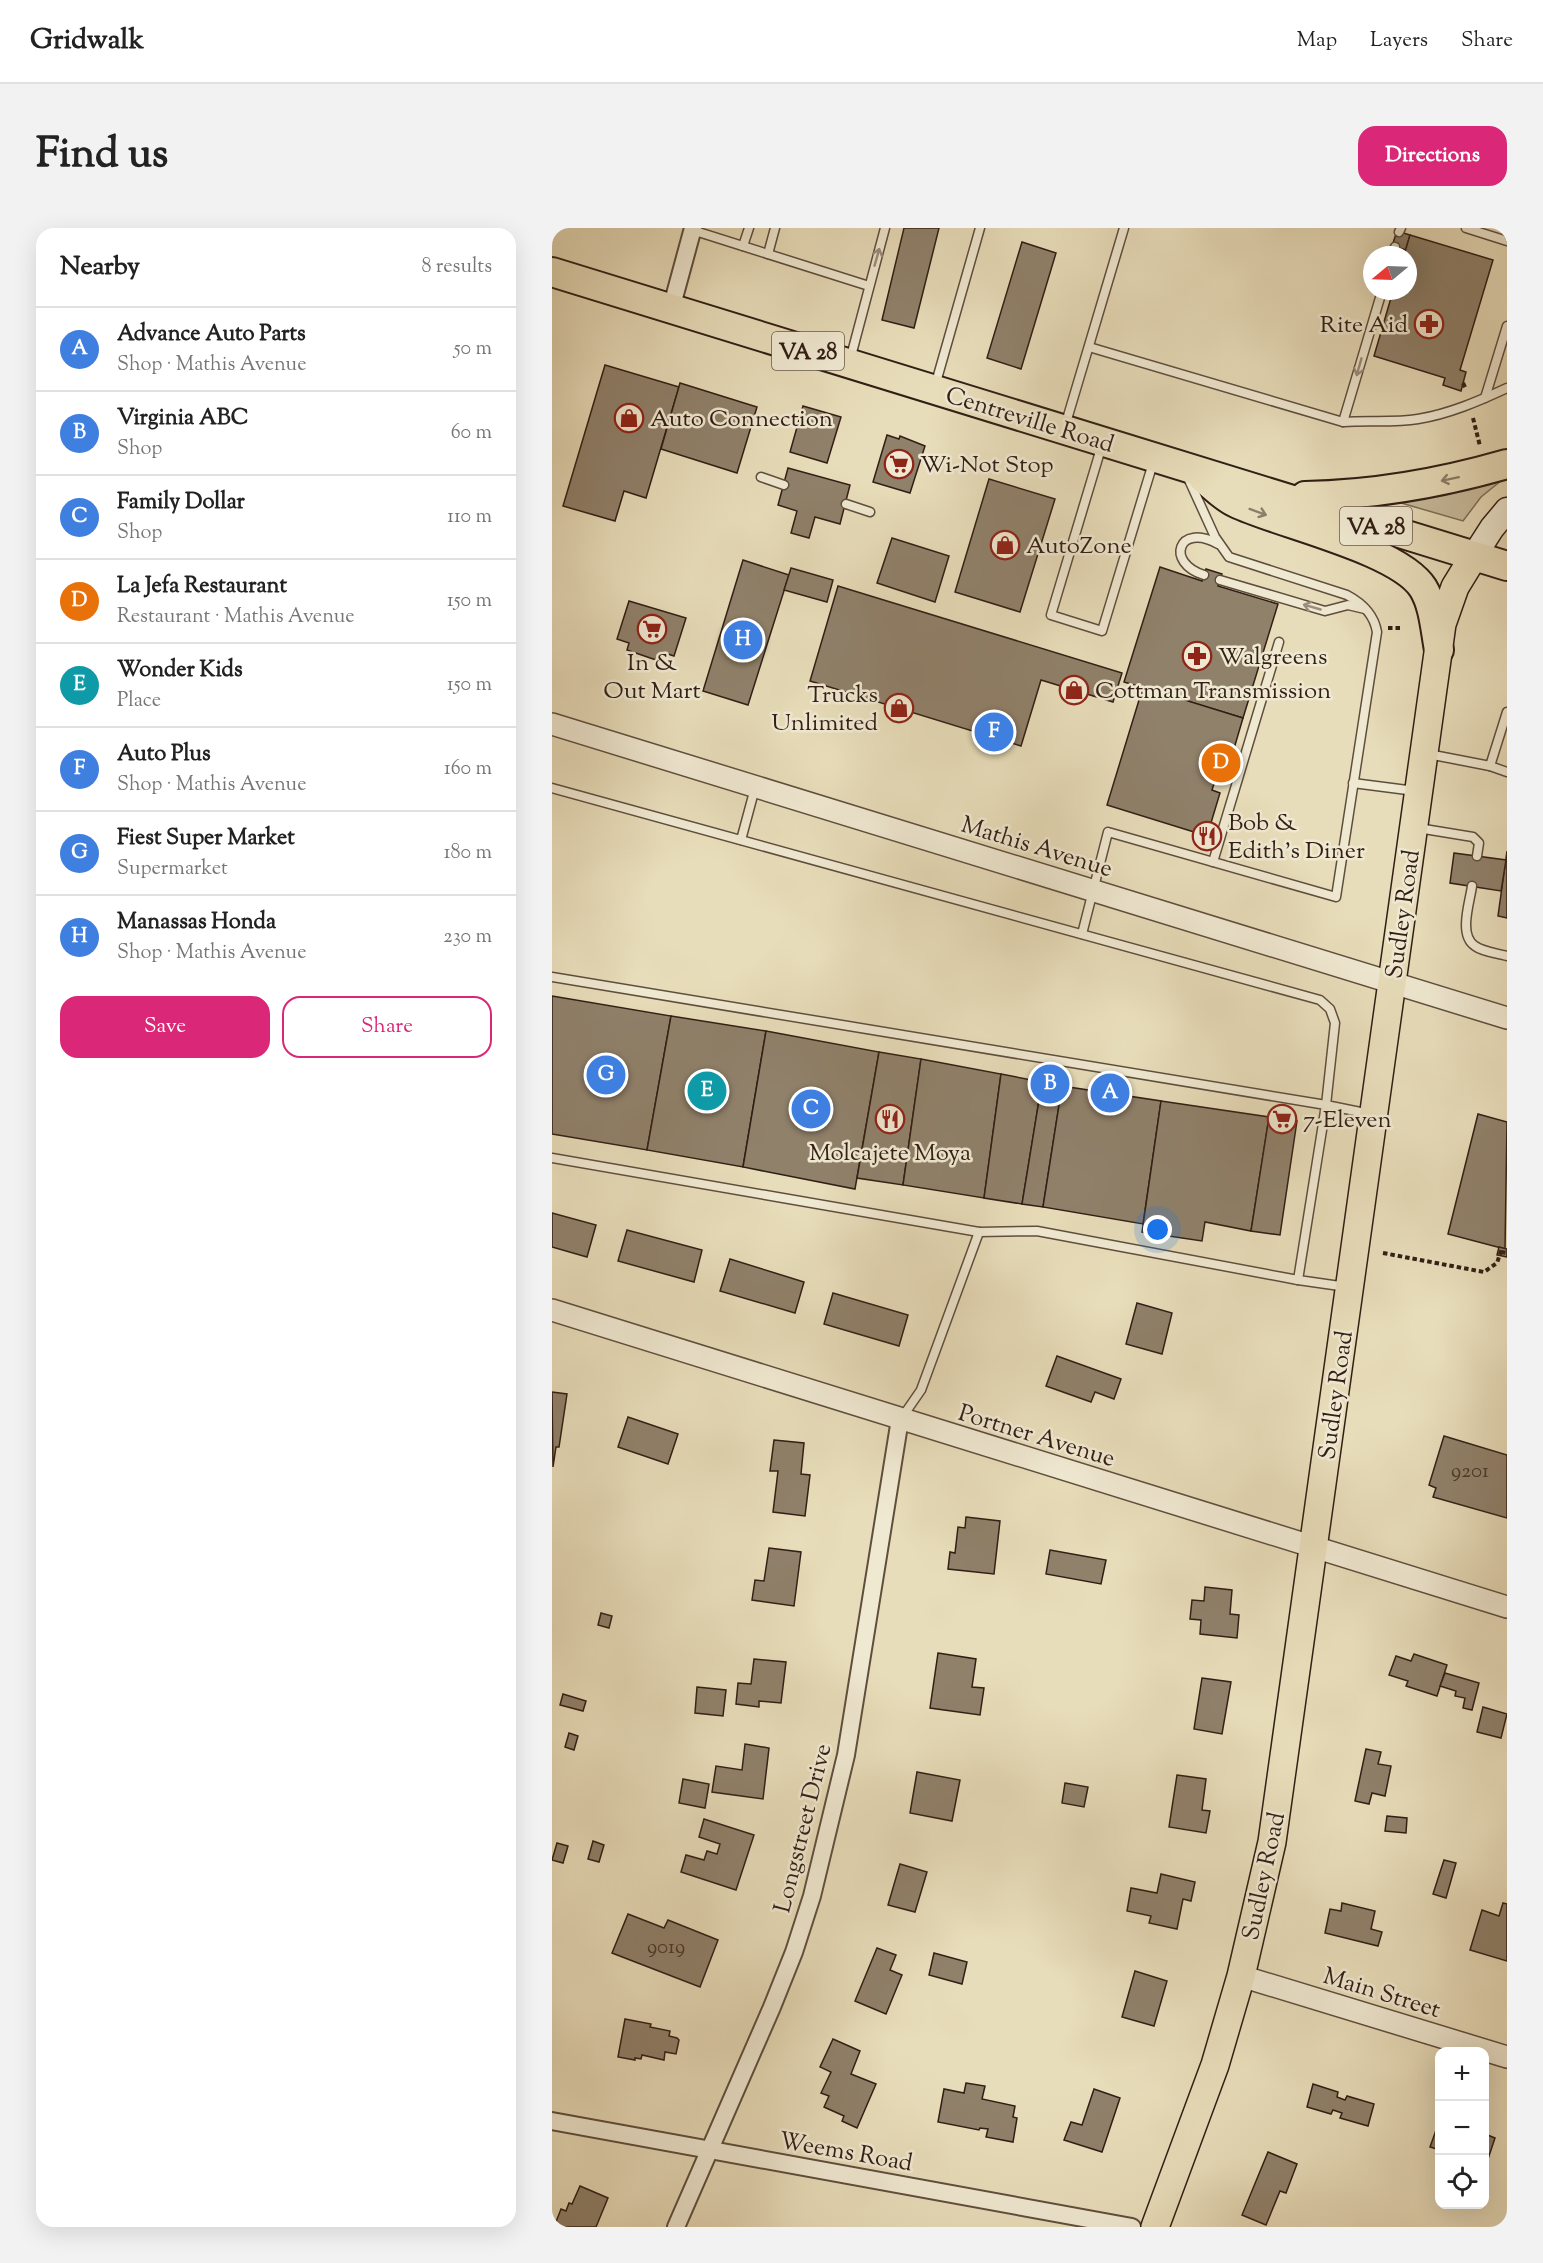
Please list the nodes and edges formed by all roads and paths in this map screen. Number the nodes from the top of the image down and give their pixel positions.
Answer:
1 (748, 228) edge
2 (775, 228) edge
3 (885, 228) edge
4 (980, 228) edge
5 (1124, 228) edge
6 (1466, 228) edge
7 (692, 229) edge
8 (1507, 241) edge
9 (743, 246) junction
10 (768, 254) junction
11 (552, 272) edge
12 (869, 286) junction
13 (1379, 300) edge
14 (671, 309) junction
15 (1507, 326) edge
16 (1089, 347) junction
17 (849, 363) junction
18 (1463, 383) dead end
19 (1507, 388) edge
20 (1466, 389) dead end
21 (934, 390) junction
22 (1485, 398) junction
23 (1472, 413) dead end
24 (1343, 422) junction
25 (1064, 430) junction
26 (1103, 441) junction
27 (1495, 460) edge
28 (1172, 463) junction
29 (761, 477) dead end
30 (784, 484) dead end
31 (1279, 496) junction
32 (846, 504) dead end
33 (1507, 510) edge
34 (870, 512) dead end
35 (1220, 545) junction
36 (1474, 556) junction
37 (1507, 566) edge
38 (1204, 575) dead end
39 (1220, 580) dead end
40 (1368, 611) junction
41 (1279, 642) dead end
42 (1439, 650) junction
43 (1507, 712) edge
44 (552, 724) edge
45 (1424, 753) junction
46 (1490, 766) junction
47 (1507, 772) edge
48 (1353, 783) junction
49 (755, 786) junction
50 (552, 788) edge
51 (1419, 792) junction
52 (1414, 827) junction
53 (741, 840) junction
54 (1477, 856) dead end
55 (1214, 862) junction
56 (1472, 886) dead end
57 (1092, 890) junction
58 (1082, 934) junction
59 (1507, 956) edge
60 (552, 977) edge
61 (1393, 982) junction
62 (1507, 1017) edge
63 (1326, 1106) junction
64 (1374, 1115) junction
65 (552, 1158) edge
66 (979, 1233) junction
67 (1383, 1253) dead end
68 (1507, 1253) edge
69 (1298, 1280) junction
70 (1350, 1288) junction
71 (552, 1310) edge
72 (900, 1419) junction
73 (1314, 1547) junction
74 (1507, 1606) edge
75 (1241, 1976) junction
76 (1507, 2058) edge
77 (552, 2121) edge
78 (708, 2151) junction
79 (676, 2227) edge
80 (1132, 2227) edge
81 (1155, 2227) edge

1 - 9 lane
2 - 10 lane
12 -> 3 lane
4 - 21 lane
5 - 16 lane
6 - 8 lane
7 - 9 lane
7 - 14 street
9 - 10 lane
10 - 12 lane
11 - 14 highway, Centreville Road / VA 28
12 - 17 lane
13 -> 24 lane
14 - 17 highway, Centreville Road / VA 28
15 - 22 lane
16 - 24 lane
16 - 25 lane
17 - 21 highway, Centreville Road / VA 28
18 - 20 path
19 - 22 lane
21 - 25 highway, Centreville Road / VA 28
22 - 24 lane
23 - 27 path
25 - 26 highway, Centreville Road / VA 28
26 - 28 highway, Centreville Road / VA 28
26 - 28 lane
27 -> 31 highway
28 - 31 highway, Centreville Road / VA 28
28 - 35 lane
28 -> 42 highway
29 - 30 lane
31 - 36 highway, Centreville Road / VA 28
32 - 34 lane
33 - 36 main road
35 - 38 lane
35 - 40 lane
36 - 37 highway, Centreville Road / VA 28
36 - 42 main road, Sudley Road
40 -> 39 lane
40 - 48 lane
41 - 55 lane
42 - 45 main road, Sudley Road
43 - 46 lane
44 - 49 street, Mathis Avenue
45 - 46 lane
45 - 51 main road, Sudley Road
46 - 47 lane
48 - 51 lane
48 - 55 lane
49 - 53 lane
49 - 57 street, Mathis Avenue
50 - 53 lane
51 - 52 main road, Sudley Road
52 - 54 lane
52 - 61 main road, Sudley Road
53 - 58 lane
55 - 57 lane
56 - 59 lane
57 - 58 lane
57 - 61 street, Mathis Avenue
58 - 63 lane
60 - 63 lane
61 - 62 street, Mathis Avenue
61 - 64 main road, Sudley Road
63 - 64 lane
63 - 69 lane
64 - 70 main road, Sudley Road
65 - 66 lane
66 - 69 lane
66 - 72 lane
67 - 68 path
69 - 70 lane
70 - 73 main road, Sudley Road
71 - 72 street, Portner Avenue
72 - 73 street, Portner Avenue
72 - 78 street, Longstreet Drive
73 - 74 street, Portner Avenue
73 - 75 main road, Sudley Road
75 - 76 street, Main Street
75 - 81 main road, Sudley Road
77 - 78 street, Weems Road
78 - 79 street, Longstreet Drive
78 - 80 street, Weems Road

